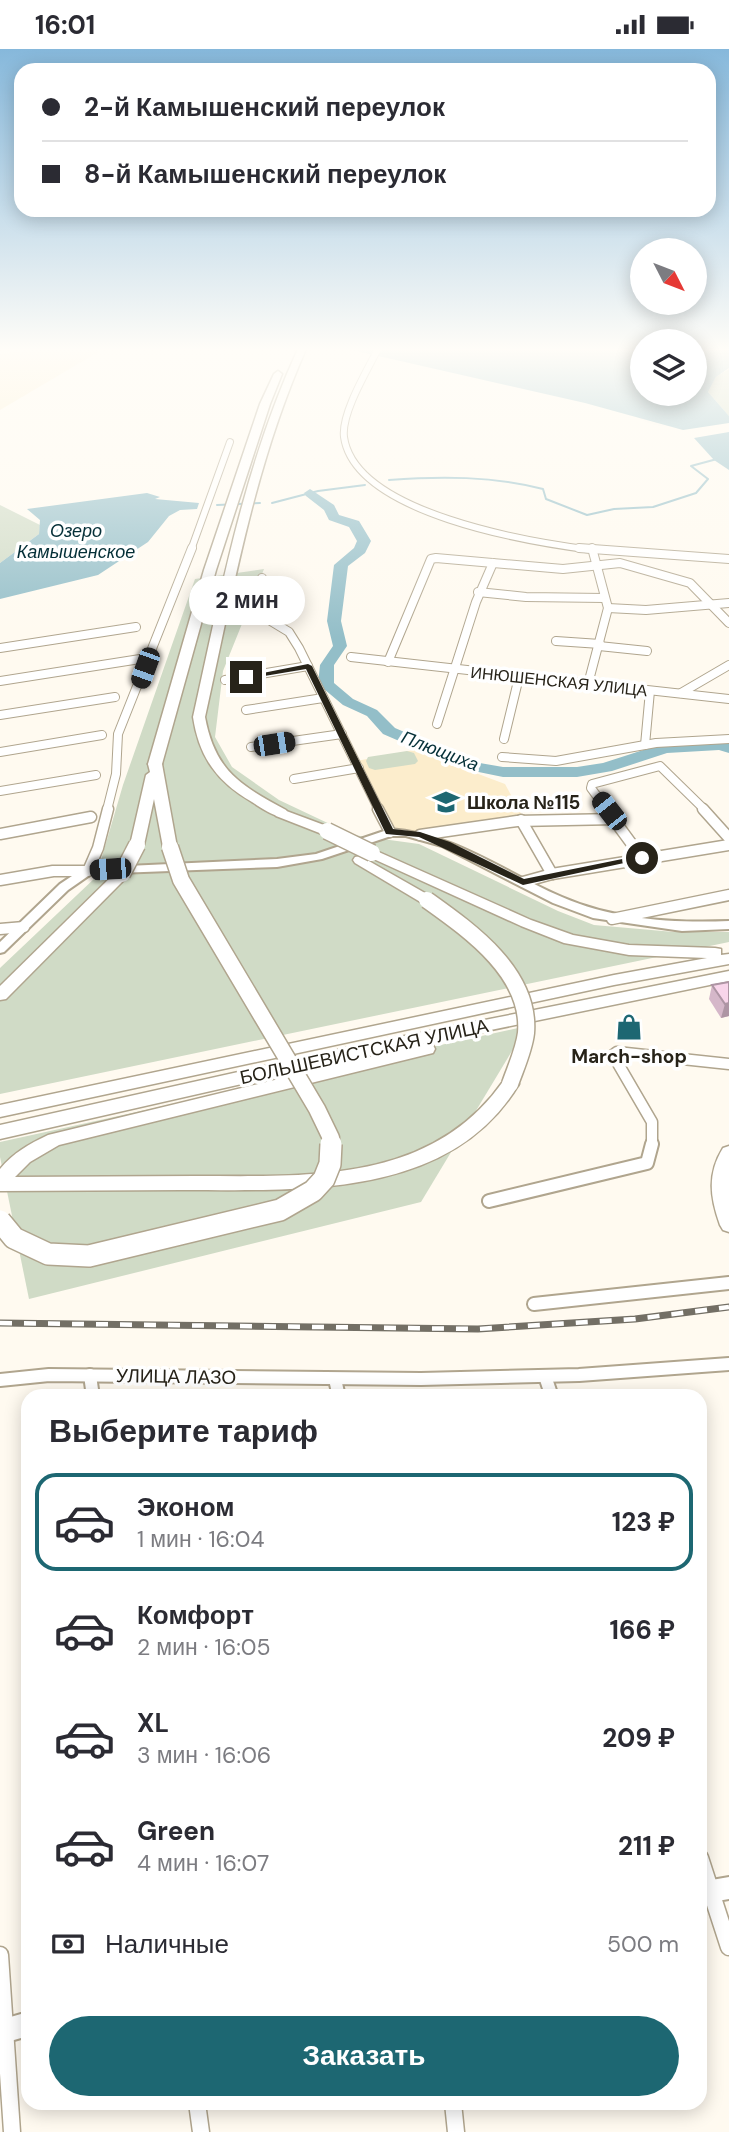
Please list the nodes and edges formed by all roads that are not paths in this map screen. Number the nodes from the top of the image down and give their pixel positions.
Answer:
1 (229, 444) edge
2 (255, 444) edge
3 (262, 444) edge
4 (348, 444) edge
5 (236, 513) junction
6 (592, 548) junction
7 (729, 559) edge
8 (493, 563) junction
9 (596, 567) junction
10 (262, 578) dead end
11 (478, 592) junction
12 (604, 598) junction
13 (729, 603) edge
14 (710, 605) junction
15 (608, 608) junction
16 (729, 623) edge
17 (136, 627) dead end
18 (556, 641) dead end
19 (599, 645) junction
20 (0, 648) edge
21 (648, 651) dead end
22 (351, 657) dead end
23 (140, 659) dead end
24 (388, 662) junction
25 (729, 665) edge
26 (308, 666) junction
27 (455, 669) junction
28 (519, 677) junction
29 (225, 680) dead end
30 (0, 681) edge
31 (588, 684) junction
32 (650, 691) junction
33 (681, 692) junction
34 (115, 697) dead end
35 (323, 698) junction
36 (729, 699) edge
37 (246, 710) dead end
38 (0, 715) edge
39 (436, 724) dead end
40 (342, 734) junction
41 (102, 735) dead end
42 (504, 739) dead end
43 (729, 739) edge
44 (645, 745) junction
45 (251, 747) dead end
46 (0, 752) edge
47 (502, 757) dead end
48 (155, 764) junction
49 (359, 768) junction
50 (96, 775) dead end
51 (294, 779) dead end
52 (0, 792) edge
53 (91, 817) dead end
54 (616, 819) junction
55 (521, 820) junction
56 (390, 832) junction
57 (0, 834) edge
58 (420, 835) junction
59 (729, 838) edge
60 (729, 845) edge
61 (366, 857) junction
62 (642, 858) junction
63 (88, 871) junction
64 (552, 874) junction
65 (0, 880) edge
66 (523, 882) junction
67 (729, 895) edge
68 (611, 919) junction
69 (729, 925) edge
70 (24, 927) junction
71 (0, 929) edge
72 (0, 949) edge
73 (729, 952) edge
74 (729, 959) edge
75 (729, 976) edge
76 (692, 983) junction
77 (0, 995) edge
78 (729, 1064) edge
79 (0, 1111) edge
80 (0, 1132) edge
81 (729, 1152) edge
82 (0, 1183) edge
83 (489, 1201) dead end
84 (0, 1221) edge
85 (729, 1225) edge
86 (729, 1283) edge
87 (534, 1304) dead end
88 (729, 1364) edge
89 (90, 1375) junction
90 (545, 1376) junction
91 (335, 1379) junction
92 (0, 1380) edge
93 (92, 1389) edge
94 (337, 1389) edge
95 (549, 1389) edge
96 (713, 1890) edge
97 (729, 1947) edge
98 (0, 1955) edge
99 (12, 2029) edge
100 (198, 2110) edge
101 (454, 2110) edge
102 (12, 2132) edge
103 (201, 2132) edge
104 (456, 2132) edge

1 - 63 street
2 - 5 main road
3 - 5 main road
4 - 6 street
5 - 48 main road
5 - 61 main road
6 - 7 street
6 - 9 street
8 - 9 street
8 - 11 street
8 - 24 street
9 - 12 street
9 - 14 street
10 - 26 street
11 - 12 street
11 - 27 street
12 - 15 street
13 - 14 street
14 - 15 street
14 - 16 street
15 - 19 street
17 - 20 street
18 - 19 street
19 - 21 street
19 - 31 street
22 - 24 street, ИНЮШЕНСКАЯ УЛИЦА
23 - 30 street
24 - 27 street, ИНЮШЕНСКАЯ УЛИЦА
25 - 33 street
26 - 29 street
26 - 35 street
27 - 28 street, ИНЮШЕНСКАЯ УЛИЦА
27 - 39 street
28 - 31 street, ИНЮШЕНСКАЯ УЛИЦА
28 - 42 street
31 - 32 street, ИНЮШЕНСКАЯ УЛИЦА
32 - 33 street, ИНЮШЕНСКАЯ УЛИЦА
32 - 44 street
33 - 36 street, ИНЮШЕНСКАЯ УЛИЦА
34 - 38 street
35 - 37 street
35 - 40 street
40 - 45 street
40 - 49 street
41 - 46 street
43 - 44 street
44 - 47 street
48 - 77 main road, bridge
48 - 84 main road, bridge
49 - 51 street
49 - 56 street
50 - 52 street
53 - 57 street
54 - 55 street
54 - 59 street
54 - 62 street
55 - 58 street
55 - 64 street
56 - 58 street
56 - 63 street
58 - 66 street
60 - 62 street
61 - 73 main road
61 - 82 main road, bridge
62 - 64 street
63 - 65 street
63 - 70 street
64 - 66 street
66 - 68 street
67 - 68 street
68 - 69 street
70 - 71 street
70 - 72 street
74 - 79 main road, БОЛЬШЕВИСТСКАЯ УЛИЦА
75 - 76 main road, БОЛЬШЕВИСТСКАЯ УЛИЦА
76 - 80 main road, БОЛЬШЕВИСТСКАЯ УЛИЦА
76 - 82 main road
78 - 83 street
81 - 85 main road
86 - 87 street
88 - 90 street, УЛИЦА ЛАЗО
89 - 91 street, УЛИЦА ЛАЗО
89 - 92 street, УЛИЦА ЛАЗО
89 - 93 street
90 - 91 street, УЛИЦА ЛАЗО
90 - 95 street
91 - 94 street
96 - 97 street
98 - 99 street
99 - 102 street
100 - 103 street
101 - 104 street

